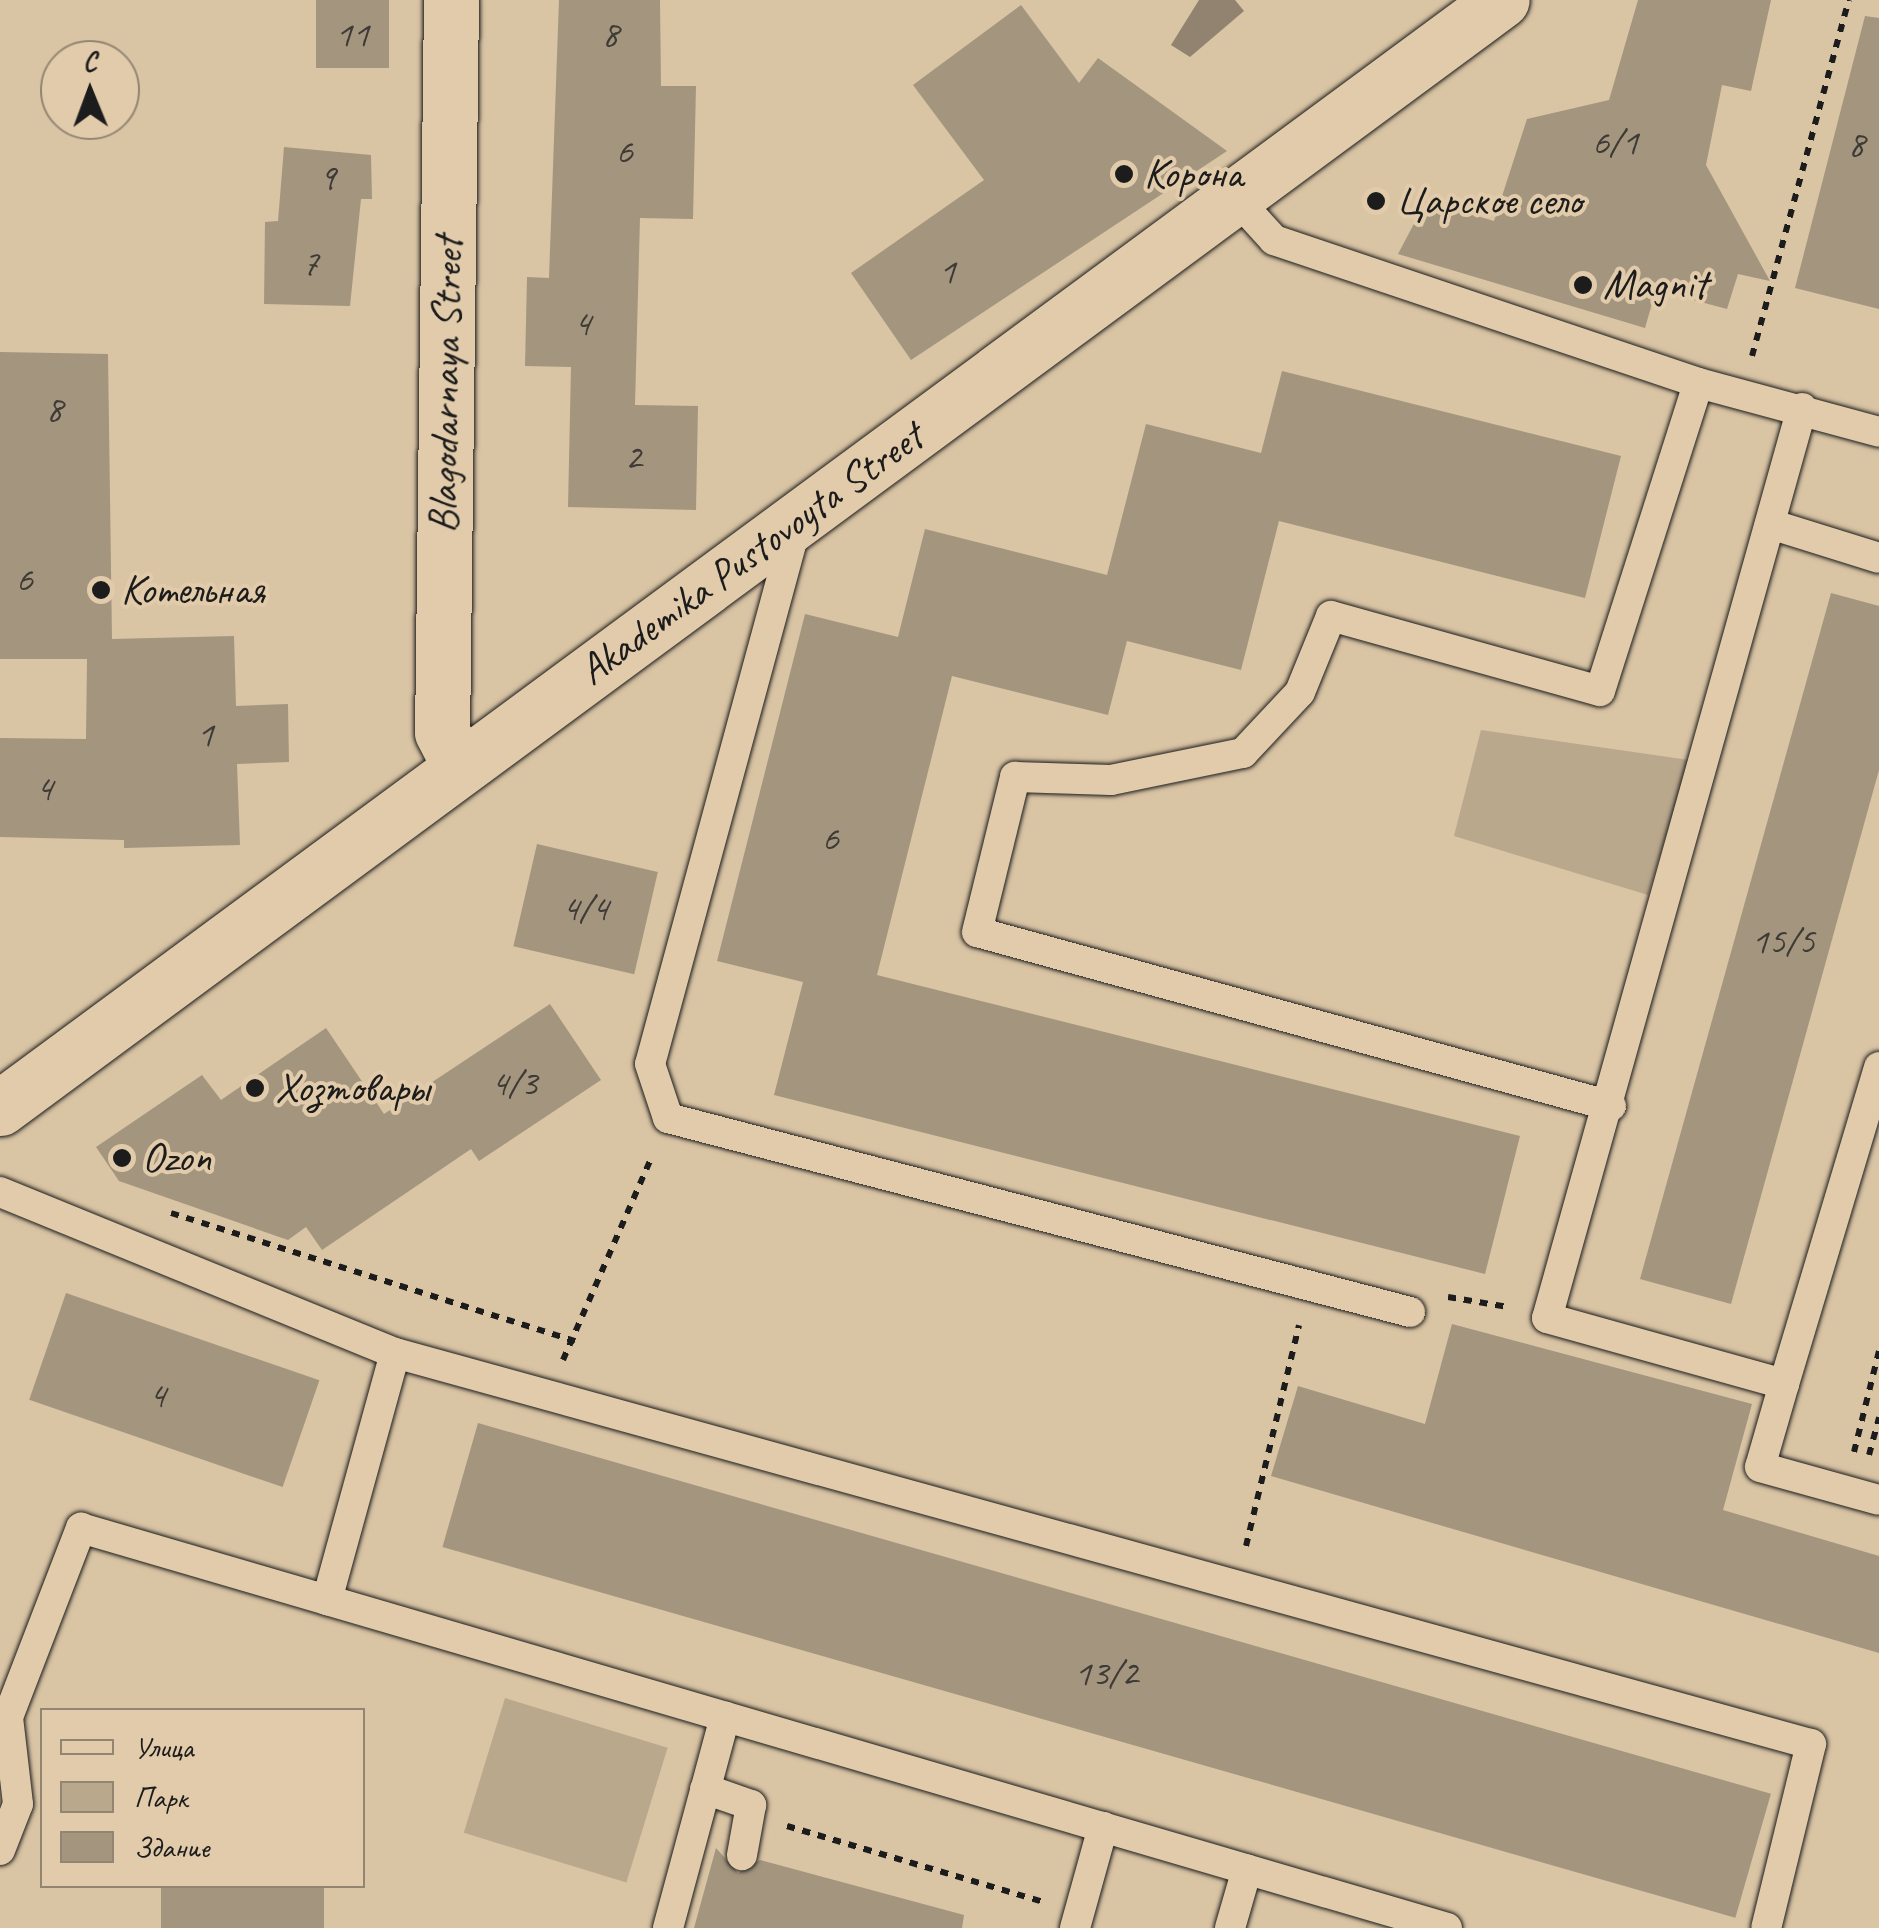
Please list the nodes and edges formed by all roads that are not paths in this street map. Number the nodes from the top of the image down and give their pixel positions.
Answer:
1 (451, 0) edge
2 (1502, 0) edge
3 (1233, 196) junction
4 (1698, 383) junction
5 (1802, 408) junction
6 (1879, 432) edge
7 (797, 523) junction
8 (1770, 524) junction
9 (1879, 558) edge
10 (459, 766) junction
11 (1879, 1067) edge
12 (1610, 1106) junction
13 (0, 1108) edge
14 (0, 1192) edge
15 (1410, 1312) road end
16 (395, 1353) junction
17 (1784, 1384) junction
18 (1879, 1500) edge
19 (327, 1600) junction
20 (725, 1717) junction
21 (705, 1789) junction
22 (1102, 1827) junction
23 (0, 1850) edge
24 (742, 1855) dead end
25 (1247, 1869) junction
26 (1067, 1917) edge
27 (668, 1928) edge
28 (1230, 1928) edge
29 (1447, 1928) edge
30 (1766, 1928) edge

1 - 10 street, Blagodarnaya Street
2 - 3 street, Akademika Pustovoyta Street
3 - 4 lane
3 - 7 street, Akademika Pustovoyta Street
4 - 5 lane
4 - 12 lane
5 - 6 lane
5 - 8 lane
7 - 10 street, Akademika Pustovoyta Street
7 - 15 lane
8 - 9 lane
8 - 12 lane
10 - 13 street, Akademika Pustovoyta Street
11 - 17 lane
12 - 17 lane
14 - 16 lane
16 - 19 lane
16 - 30 lane
17 - 18 lane
19 - 20 lane
19 - 23 lane
20 - 21 lane
20 - 22 lane
21 - 24 lane
21 - 27 lane
22 - 25 lane
22 - 26 lane
25 - 28 lane
25 - 29 lane

